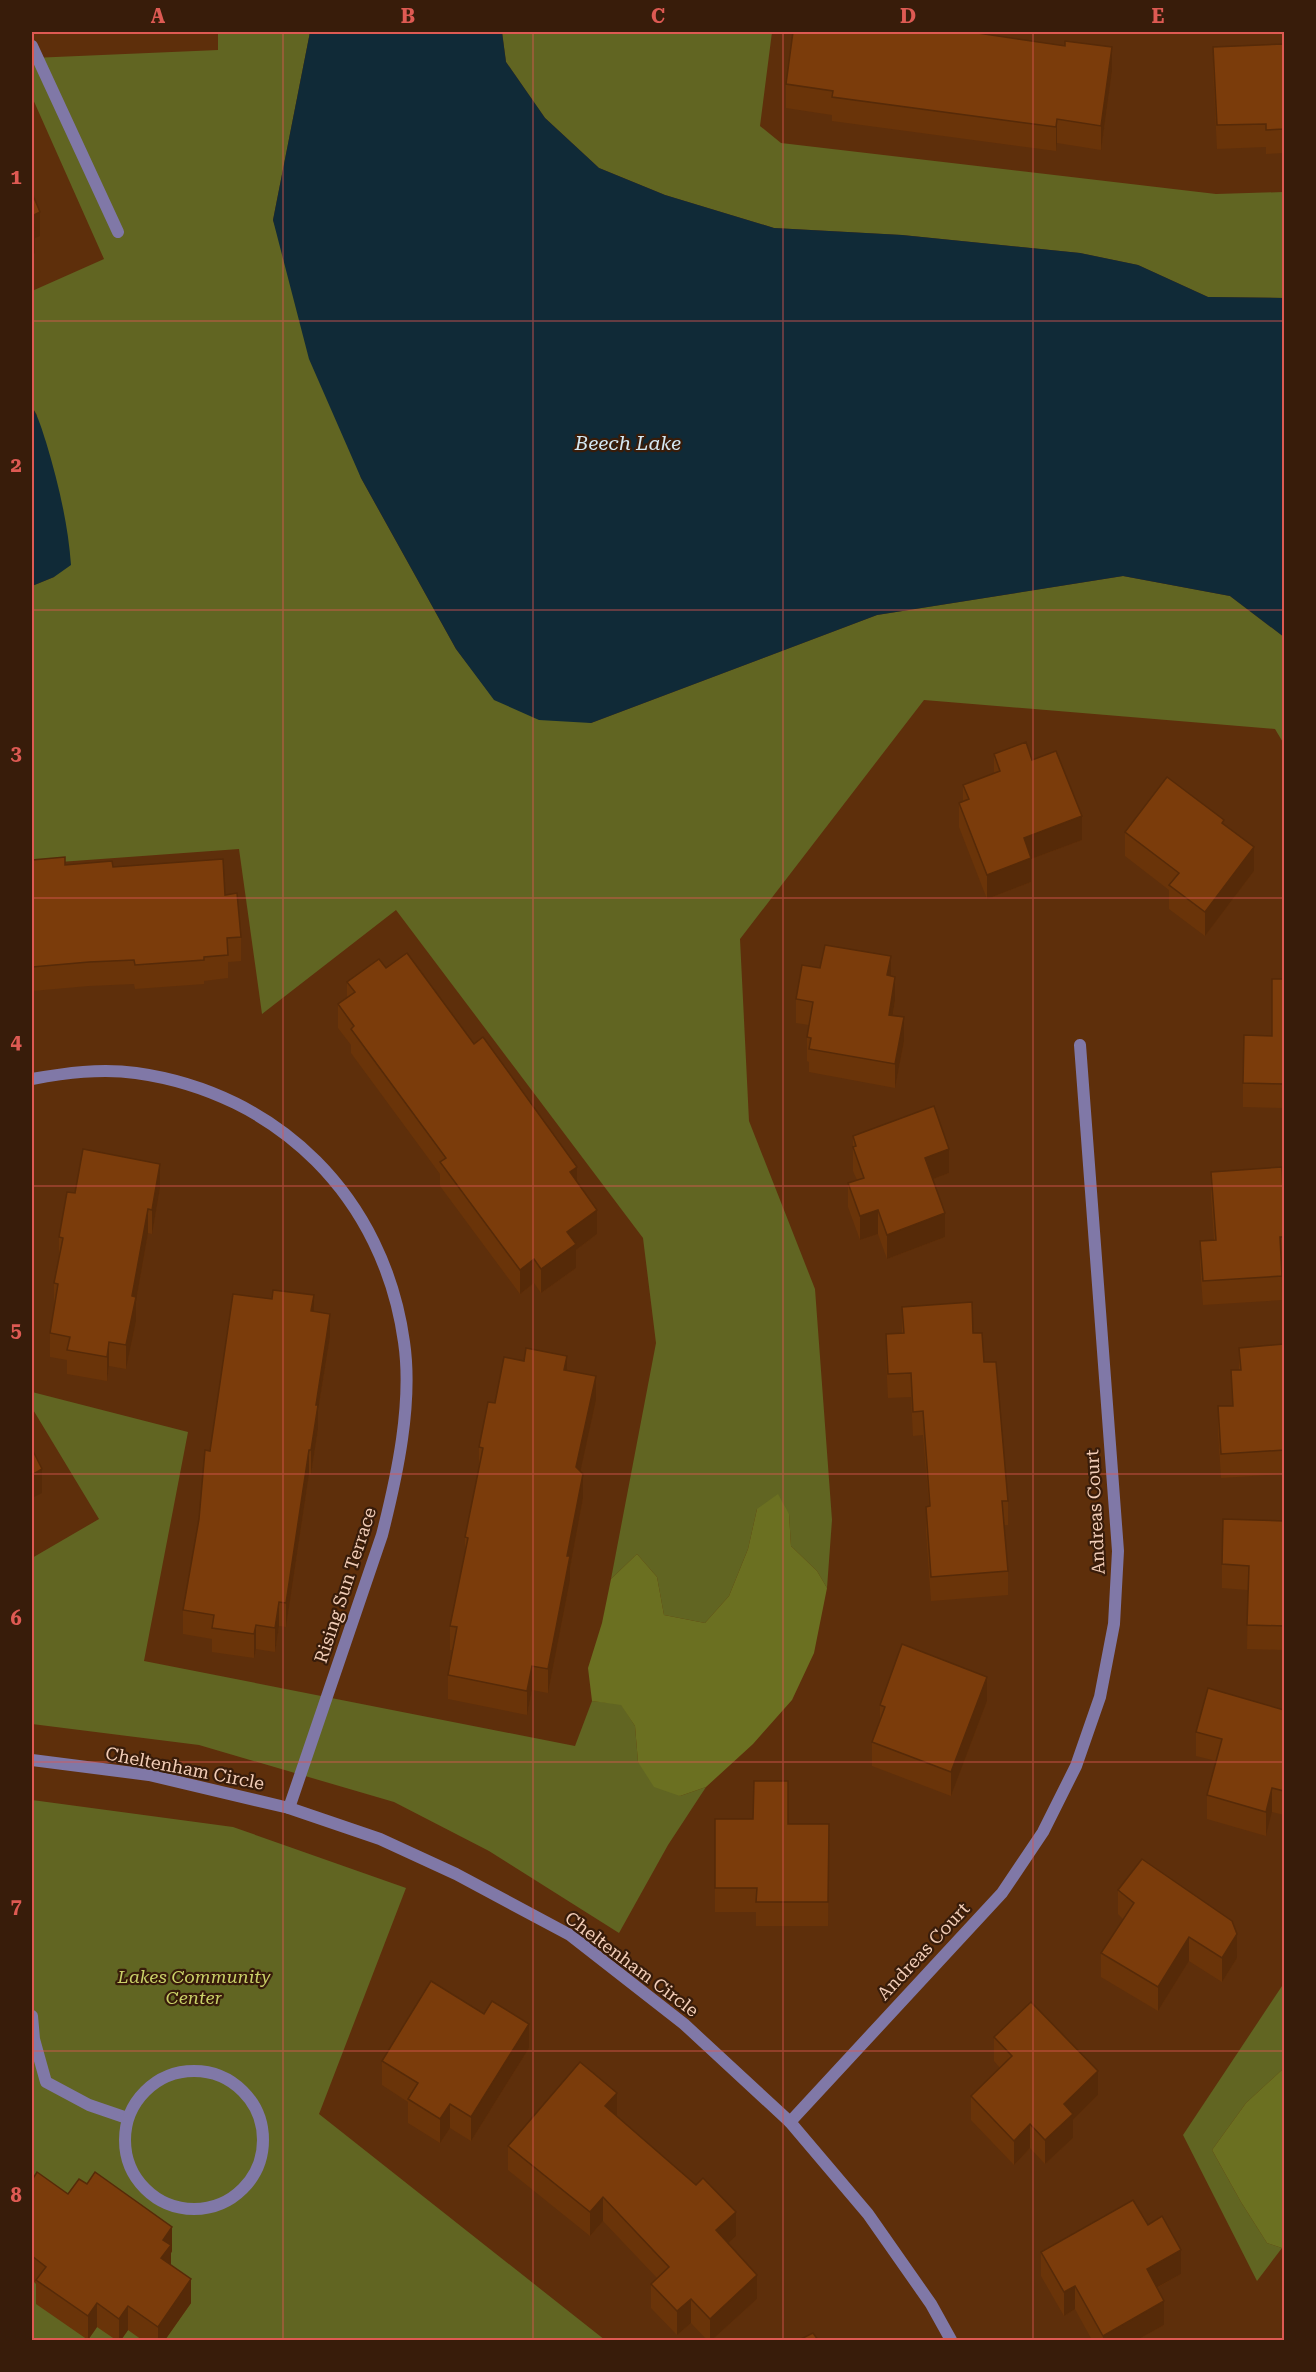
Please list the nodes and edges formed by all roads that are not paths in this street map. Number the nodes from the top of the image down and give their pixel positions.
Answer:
1 (32, 46) edge
2 (118, 232) dead end
3 (1080, 1045) dead end
4 (32, 1079) edge
5 (32, 1760) edge
6 (289, 1808) junction
7 (32, 2016) edge
8 (127, 2118) junction
9 (790, 2122) junction
10 (951, 2340) edge

1 - 2 street
3 - 9 street, Andreas Court
4 - 6 street, Rising Sun Terrace
5 - 6 street, Cheltenham Circle
6 - 9 street, Cheltenham Circle
7 - 8 street
8 - 8 street
9 - 10 street, Cheltenham Circle

